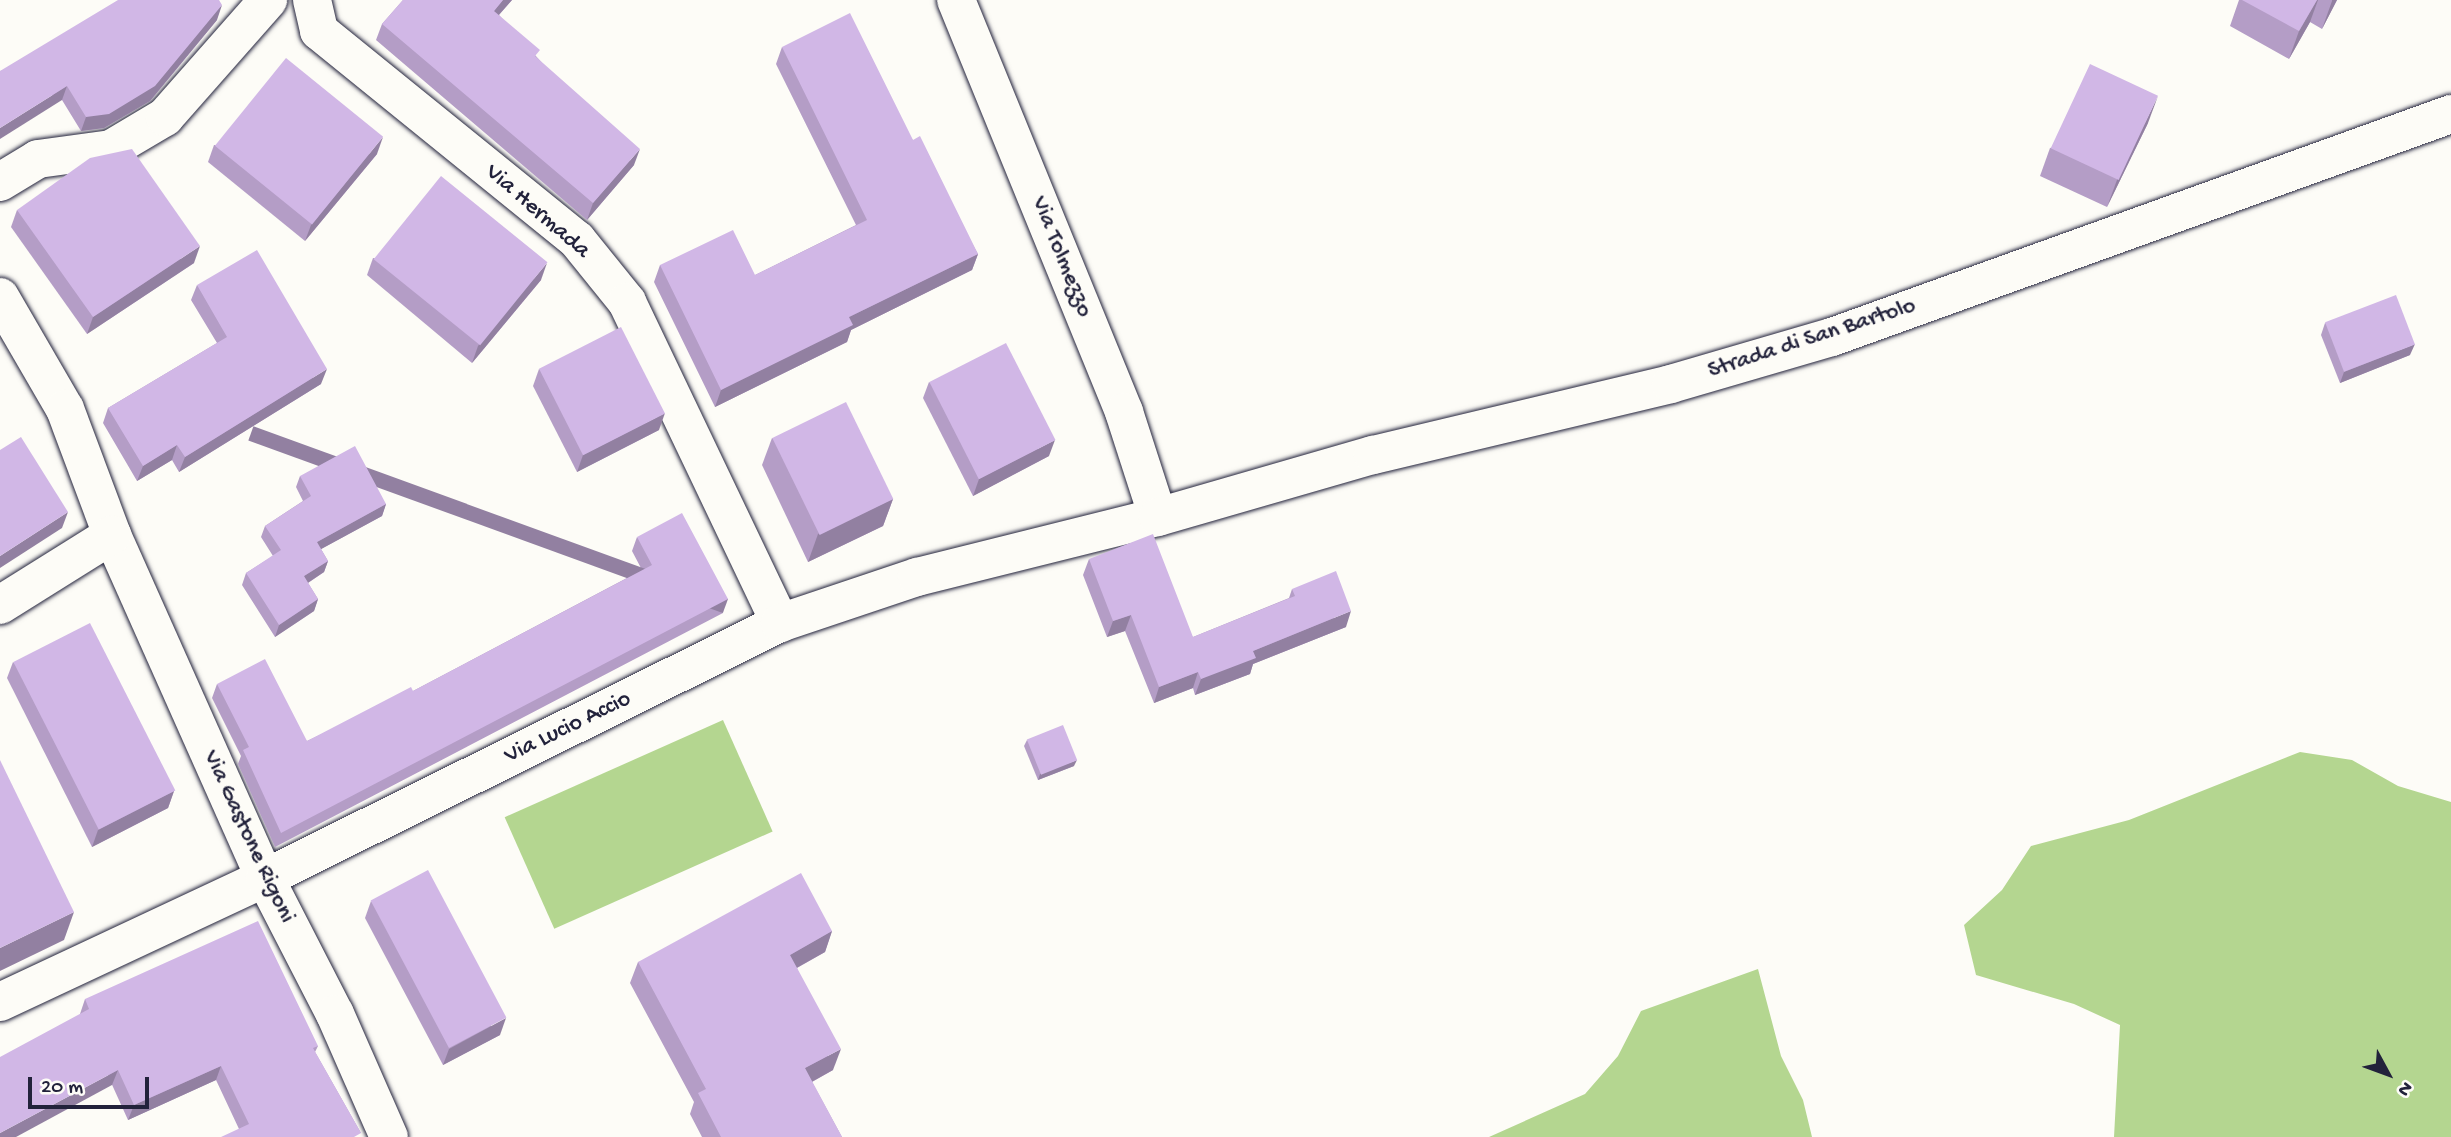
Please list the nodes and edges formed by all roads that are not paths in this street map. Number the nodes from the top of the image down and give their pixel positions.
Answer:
1 (268, 0) edge
2 (312, 0) edge
3 (956, 0) edge
4 (2451, 114) edge
5 (0, 182) edge
6 (0, 297) edge
7 (1158, 517) junction
8 (112, 535) junction
9 (0, 605) edge
10 (780, 623) junction
11 (265, 878) junction
12 (0, 1002) edge
13 (389, 1137) edge

1 - 5 street
2 - 10 street, Via Hermada
3 - 7 street, Via Tolmezzo
4 - 7 street, Strada di San Bartolo
6 - 8 street, Via Gastone Rigoni
7 - 10 street, Via Lucio Accio
8 - 9 street
8 - 11 street, Via Gastone Rigoni
10 - 11 street, Via Lucio Accio
11 - 12 street, Via Lucio Accio
11 - 13 street, Via Gastone Rigoni

